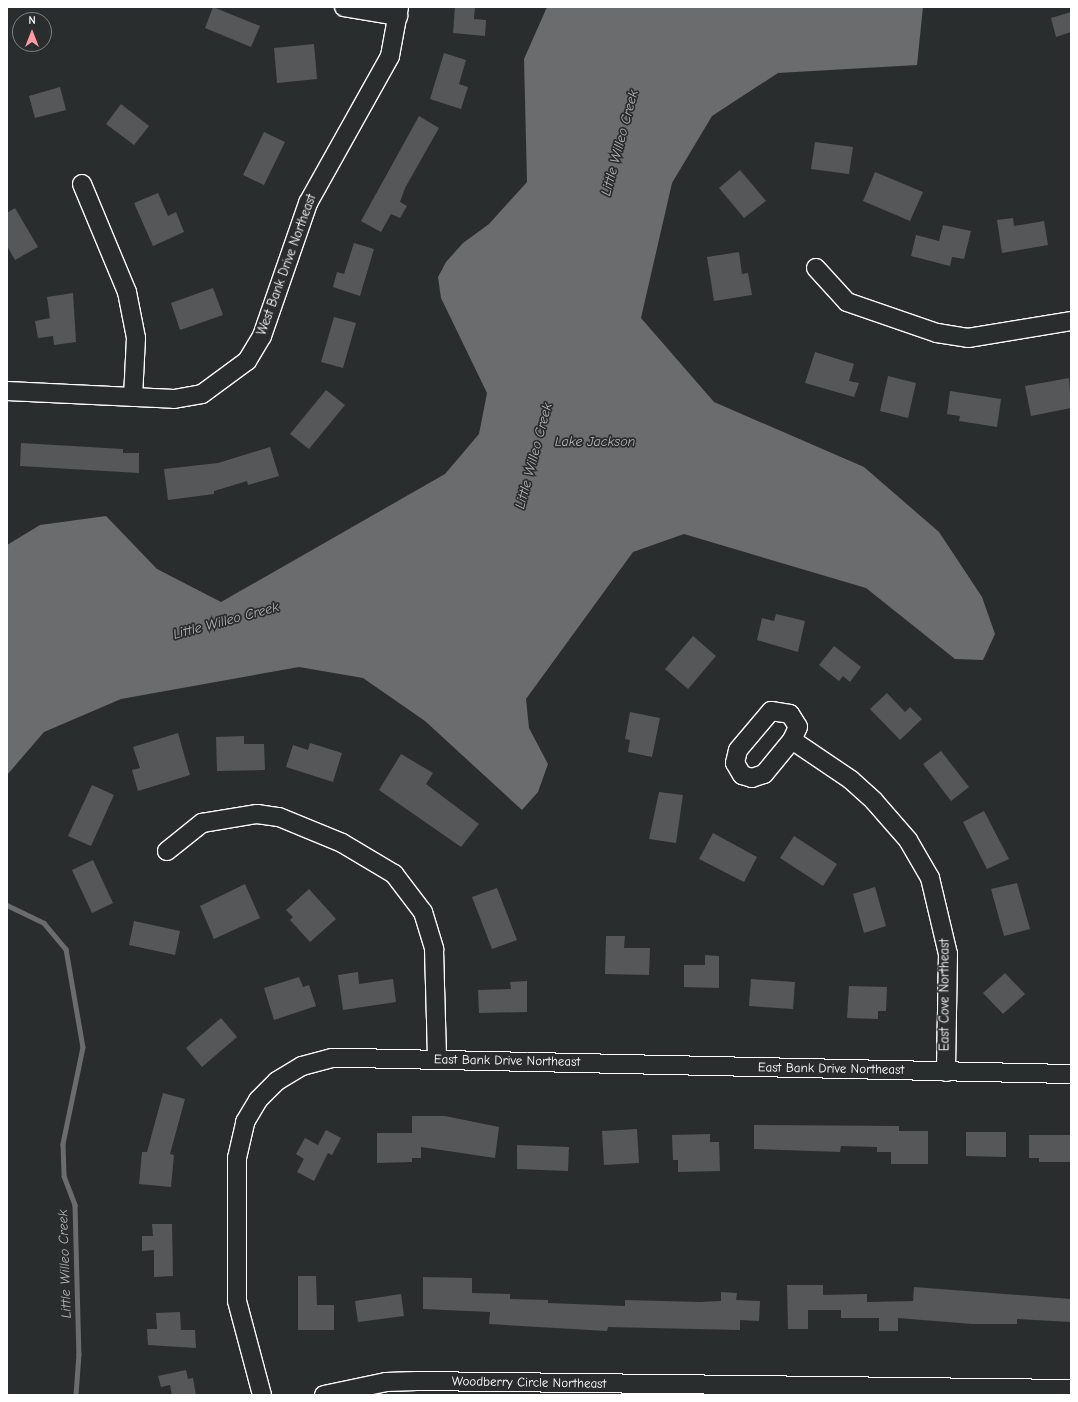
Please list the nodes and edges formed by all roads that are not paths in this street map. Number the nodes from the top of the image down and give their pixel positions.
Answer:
1 (344, 7) edge
2 (399, 11) edge
3 (82, 184) dead end
4 (816, 268) dead end
5 (1071, 321) edge
6 (7, 391) edge
7 (133, 397) junction
8 (792, 740) dead end
9 (167, 850) dead end
10 (437, 1060) junction
11 (946, 1072) junction
12 (1071, 1074) edge
13 (1071, 1389) edge
14 (659, 1390) edge
15 (262, 1395) edge
16 (324, 1395) edge

1 - 2 street
2 - 7 street, West Bank Drive Northeast
3 - 7 street
4 - 5 street
6 - 7 street, West Bank Drive Northeast
8 - 11 street, East Cove Northeast
9 - 10 street
10 - 11 street, East Bank Drive Northeast
10 - 15 street, East Bank Drive Northeast
11 - 12 street, East Bank Drive Northeast
13 - 14 street, Woodberry Circle Northeast
14 - 16 street, Woodberry Circle Northeast

